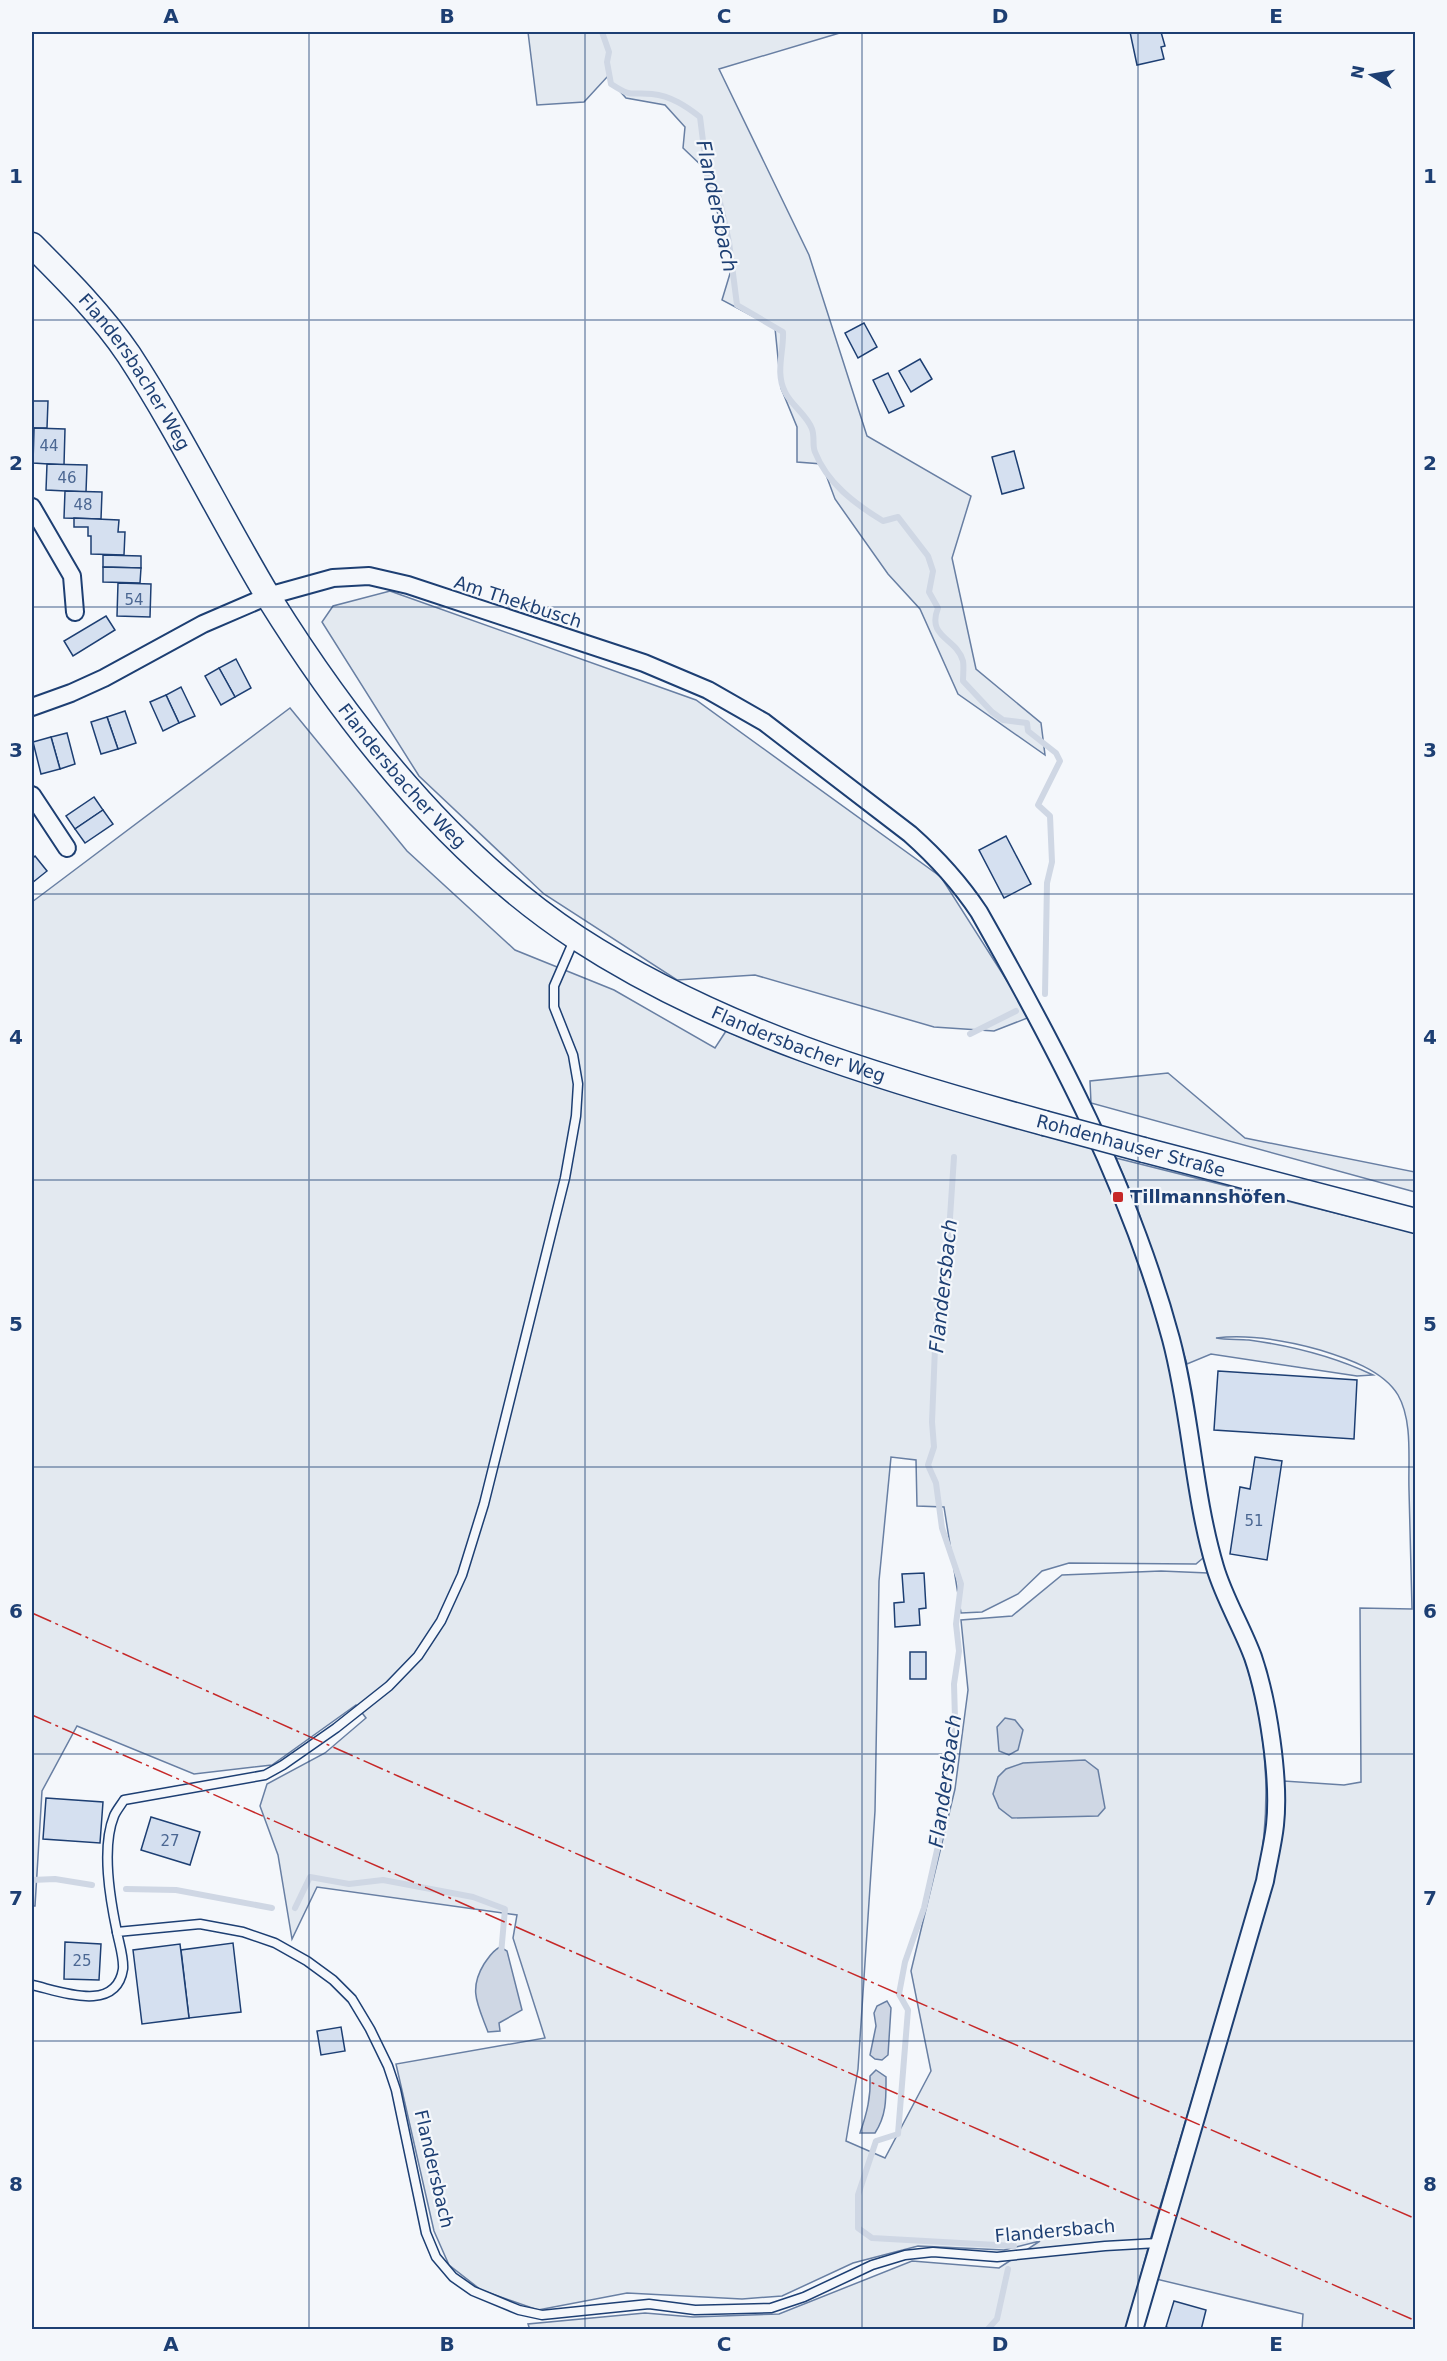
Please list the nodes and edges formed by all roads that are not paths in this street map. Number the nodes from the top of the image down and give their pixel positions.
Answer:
1 (32, 245) edge
2 (32, 507) edge
3 (268, 596) junction
4 (75, 612) dead end
5 (32, 707) edge
6 (32, 795) edge
7 (67, 848) dead end
8 (576, 937) junction
9 (952, 1098) joint
10 (1416, 1221) edge
11 (117, 1932) junction
12 (32, 1985) edge
13 (1158, 2243) junction
14 (1134, 2330) edge

1 - 3 main road, Flandersbacher Weg
2 - 4 street
3 - 5 street, Am Thekbusch
3 - 8 main road, Flandersbacher Weg
3 - 13 street, Am Thekbusch
6 - 7 street
8 - 9 main road, Flandersbacher Weg
8 - 11 lane
9 - 10 main road, Rohdenhauser Straße, bridge
11 - 12 lane
11 - 13 lane, Flandersbach
13 - 14 street

